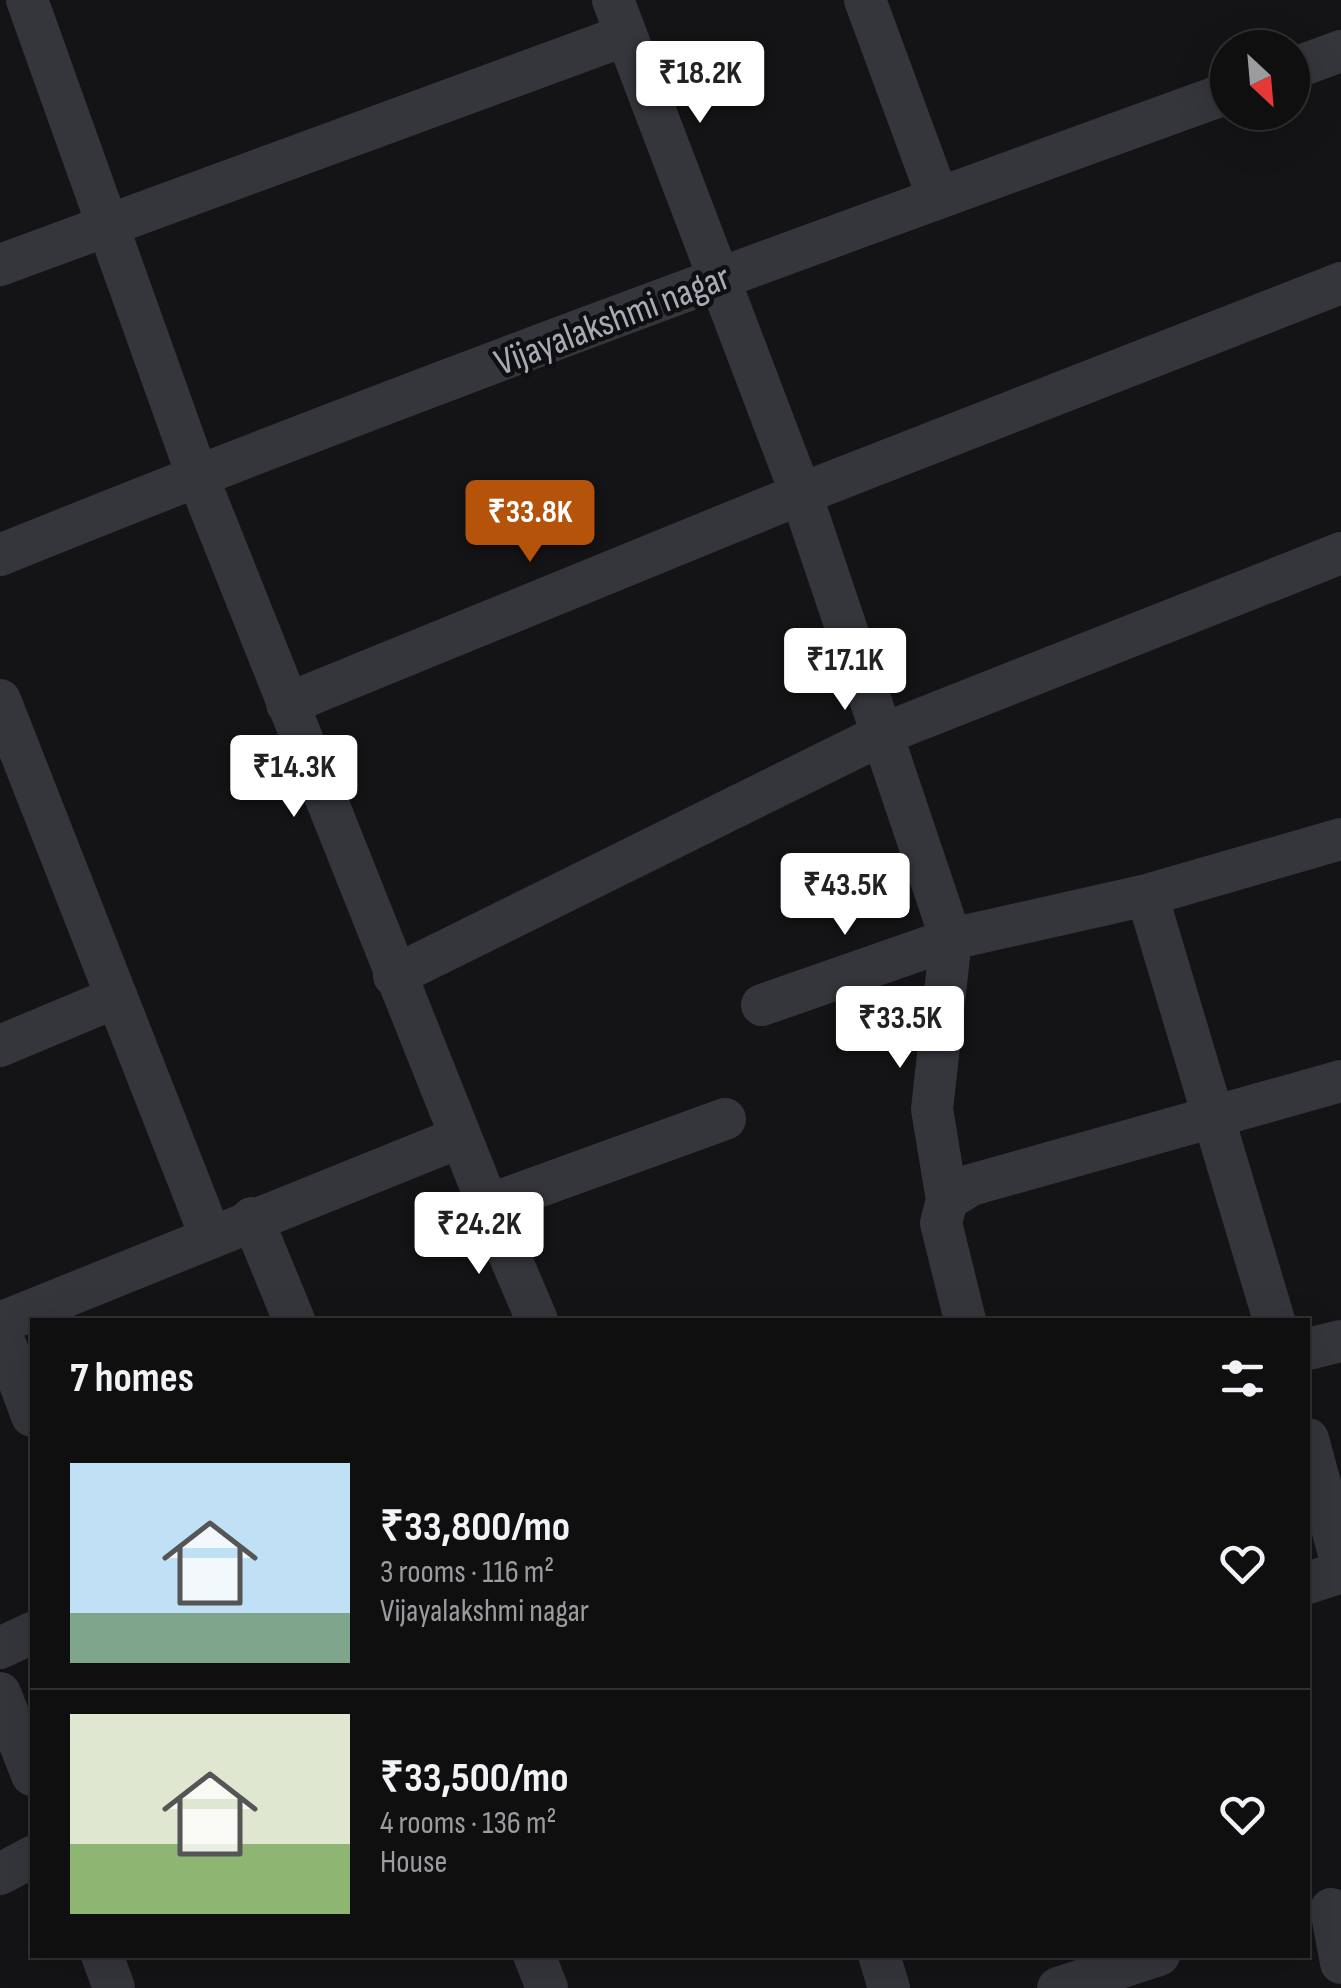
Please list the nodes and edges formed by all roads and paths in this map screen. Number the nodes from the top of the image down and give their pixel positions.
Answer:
1 (27, 0) edge
2 (865, 0) edge
3 (620, 18) edge
4 (1341, 52) edge
5 (1310, 63) edge
6 (1210, 100) edge
7 (938, 198) junction
8 (108, 228) junction
9 (0, 265) edge
10 (719, 278) junction
11 (1341, 283) edge
12 (196, 475) junction
13 (801, 494) junction
14 (1341, 552) edge
15 (0, 555) edge
16 (0, 700) edge
17 (287, 704) junction
18 (883, 734) junction
19 (1341, 839) edge
20 (1147, 895) junction
21 (951, 940) junction
22 (394, 976) junction
23 (118, 997) junction
24 (762, 1006) dead end
25 (0, 1046) edge
26 (1341, 1081) edge
27 (1212, 1115) junction
28 (725, 1119) dead end
29 (458, 1138) junction
30 (947, 1200) junction
31 (488, 1205) junction
32 (252, 1218) junction
33 (210, 1235) junction
34 (293, 1318) edge
35 (536, 1318) edge
36 (965, 1318) edge
37 (1273, 1318) edge
38 (0, 1326) edge
39 (1341, 1341) edge
40 (1310, 1349) edge
41 (30, 1410) edge
42 (1310, 1446) edge
43 (1341, 1561) edge
44 (1341, 1572) edge
45 (1310, 1582) edge
46 (30, 1634) edge
47 (0, 1648) edge
48 (0, 1693) edge
49 (30, 1770) edge
50 (30, 1858) edge
51 (0, 1874) edge
52 (1326, 1909) edge
53 (103, 1958) edge
54 (535, 1958) edge
55 (880, 1958) edge
56 (1341, 1964) edge
57 (1134, 1965) edge
58 (114, 1988) edge
59 (547, 1988) edge
60 (889, 1988) edge
61 (1058, 1988) edge

1 - 8 street
2 - 7 street
3 - 8 street
3 - 10 street
4 - 5 street
6 - 7 street, Vijayalakshmi nagar
7 - 10 street, Vijayalakshmi nagar
8 - 9 street
8 - 12 street
10 - 12 street, Vijayalakshmi nagar
10 - 13 street
11 - 13 street
12 - 15 street, Vijayalakshmi nagar
12 - 17 street
13 - 17 street
13 - 18 street
14 - 18 street
16 - 23 street
17 - 22 street
18 - 21 street
18 - 22 street
19 - 20 street
20 - 21 street
20 - 27 street
21 - 24 street
21 - 30 street
22 - 29 street
23 - 25 street
23 - 33 street
26 - 27 street
27 - 30 street
27 - 37 street
28 - 31 street
29 - 31 street
29 - 32 street
30 - 36 street
31 - 35 street
32 - 33 street
32 - 34 street
33 - 38 street
38 - 41 street
39 - 40 street
42 - 43 street
44 - 45 street
46 - 47 street
48 - 49 street
50 - 51 street
52 - 56 street
53 - 58 street
54 - 59 street
55 - 60 street
57 - 61 street

